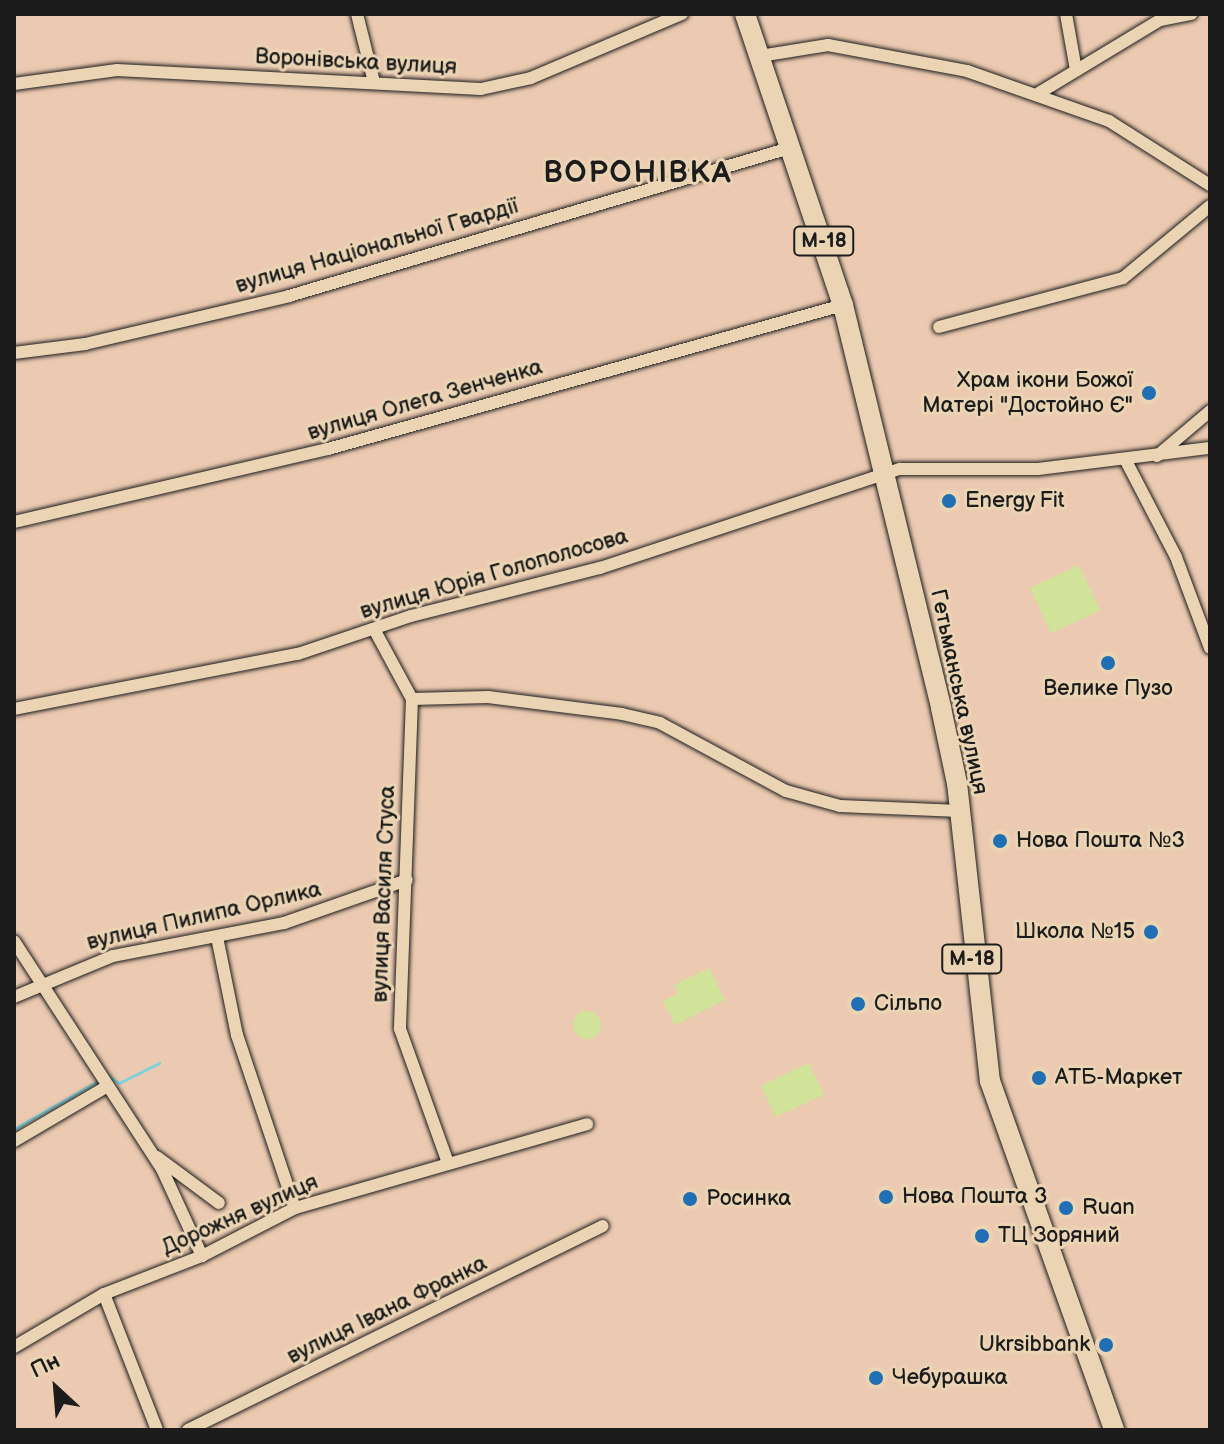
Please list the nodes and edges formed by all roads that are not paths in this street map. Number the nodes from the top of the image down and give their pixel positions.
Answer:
1 (357, 14) edge
2 (745, 14) edge
3 (1066, 14) edge
4 (1191, 14) edge
5 (678, 15) edge
6 (760, 56) junction
7 (1076, 70) junction
8 (374, 82) junction
9 (14, 84) edge
10 (1039, 93) junction
11 (793, 147) junction
12 (1210, 185) edge
13 (1210, 206) edge
14 (843, 305) junction
15 (939, 327) dead end
16 (14, 353) edge
17 (1210, 411) edge
18 (1210, 448) edge
19 (1157, 456) junction
20 (1125, 459) junction
21 (885, 473) junction
22 (14, 522) edge
23 (374, 629) junction
24 (1210, 648) edge
25 (412, 699) junction
26 (14, 709) edge
27 (960, 811) junction
28 (407, 880) junction
29 (217, 937) junction
30 (14, 941) edge
31 (42, 979) junction
32 (14, 997) edge
33 (106, 1087) junction
34 (587, 1124) dead end
35 (14, 1141) edge
36 (150, 1152) junction
37 (448, 1163) junction
38 (219, 1203) dead end
39 (295, 1208) junction
40 (603, 1226) dead end
41 (202, 1256) junction
42 (104, 1294) junction
43 (14, 1347) edge
44 (157, 1430) edge
45 (188, 1430) edge
46 (1114, 1430) edge

1 - 8 street
2 - 6 highway, Гетьманська вулиця / М-18
3 - 7 street
4 - 7 street
5 - 8 street, Воронівська вулиця
6 - 10 street
6 - 11 highway, Гетьманська вулиця / М-18
7 - 10 street
8 - 9 street, Воронівська вулиця
10 - 12 street
11 - 14 highway, Гетьманська вулиця / М-18
11 - 16 street, вулиця Національної Гвардії
13 - 15 street
14 - 21 highway, Гетьманська вулиця / М-18
14 - 22 street, вулиця Олега Зенченка
17 - 19 street
18 - 19 street, вулиця Юрія Голополосова
19 - 20 street, вулиця Юрія Голополосова
20 - 21 street, вулиця Юрія Голополосова
20 - 24 street
21 - 23 street, вулиця Юрія Голополосова
21 - 27 highway, Гетьманська вулиця / М-18
23 - 25 street
23 - 26 street, вулиця Юрія Голополосова
25 - 27 street
25 - 28 street, вулиця Василя Стуса
27 - 46 highway, Гетьманська вулиця / М-18
28 - 29 street, вулиця Пилипа Орлика
28 - 37 street, вулиця Василя Стуса
29 - 31 street, вулиця Пилипа Орлика
29 - 39 street
30 - 31 street
31 - 32 street, вулиця Пилипа Орлика
31 - 33 street
33 - 35 street
33 - 36 street
34 - 37 street, Дорожня вулиця
36 - 38 street
36 - 41 street
37 - 39 street, Дорожня вулиця
39 - 41 street, Дорожня вулиця
40 - 45 street, вулиця Івана Франка
41 - 42 street, Дорожня вулиця
42 - 43 street, Дорожня вулиця
42 - 44 street

